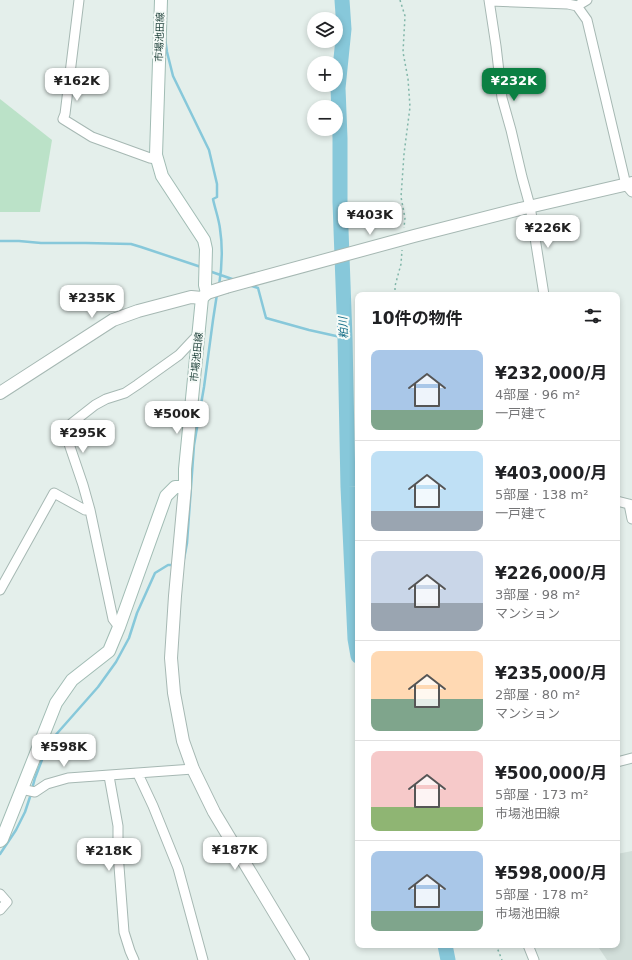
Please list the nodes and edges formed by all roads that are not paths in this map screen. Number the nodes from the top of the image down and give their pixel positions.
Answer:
1 (80, 0) edge
2 (161, 0) edge
3 (587, 0) edge
4 (490, 1) edge
5 (577, 6) junction
6 (156, 159) junction
7 (630, 187) edge
8 (525, 207) junction
9 (543, 292) edge
10 (205, 296) junction
11 (198, 337) junction
12 (0, 393) edge
13 (185, 487) junction
14 (620, 502) edge
15 (630, 504) edge
16 (90, 510) junction
17 (632, 520) edge
18 (0, 590) edge
19 (119, 628) junction
20 (632, 758) edge
21 (620, 761) edge
22 (193, 769) junction
23 (138, 774) junction
24 (109, 776) junction
25 (21, 789) junction
26 (0, 841) edge
27 (0, 894) edge
28 (0, 910) edge
29 (529, 948) edge
30 (134, 960) edge
31 (203, 960) edge
32 (303, 960) edge
33 (534, 960) edge

1 - 6 street
2 - 6 street, 市場池田線
3 - 5 street
4 - 5 street
4 - 8 street
5 - 7 street
6 - 10 street, 市場池田線
7 - 8 street
8 - 9 street
8 - 10 street, bridge
10 - 11 street, 市場池田線
10 - 12 street
11 - 13 street, 市場池田線
11 - 16 street
13 - 19 street
13 - 22 street, 市場池田線
14 - 15 street
15 - 17 street
16 - 18 street
16 - 19 street
19 - 25 street
20 - 21 street
22 - 23 street
22 - 32 street, 市場池田線
23 - 24 street
23 - 31 street
24 - 25 street
24 - 30 street
25 - 26 street
27 - 28 street
29 - 33 street

